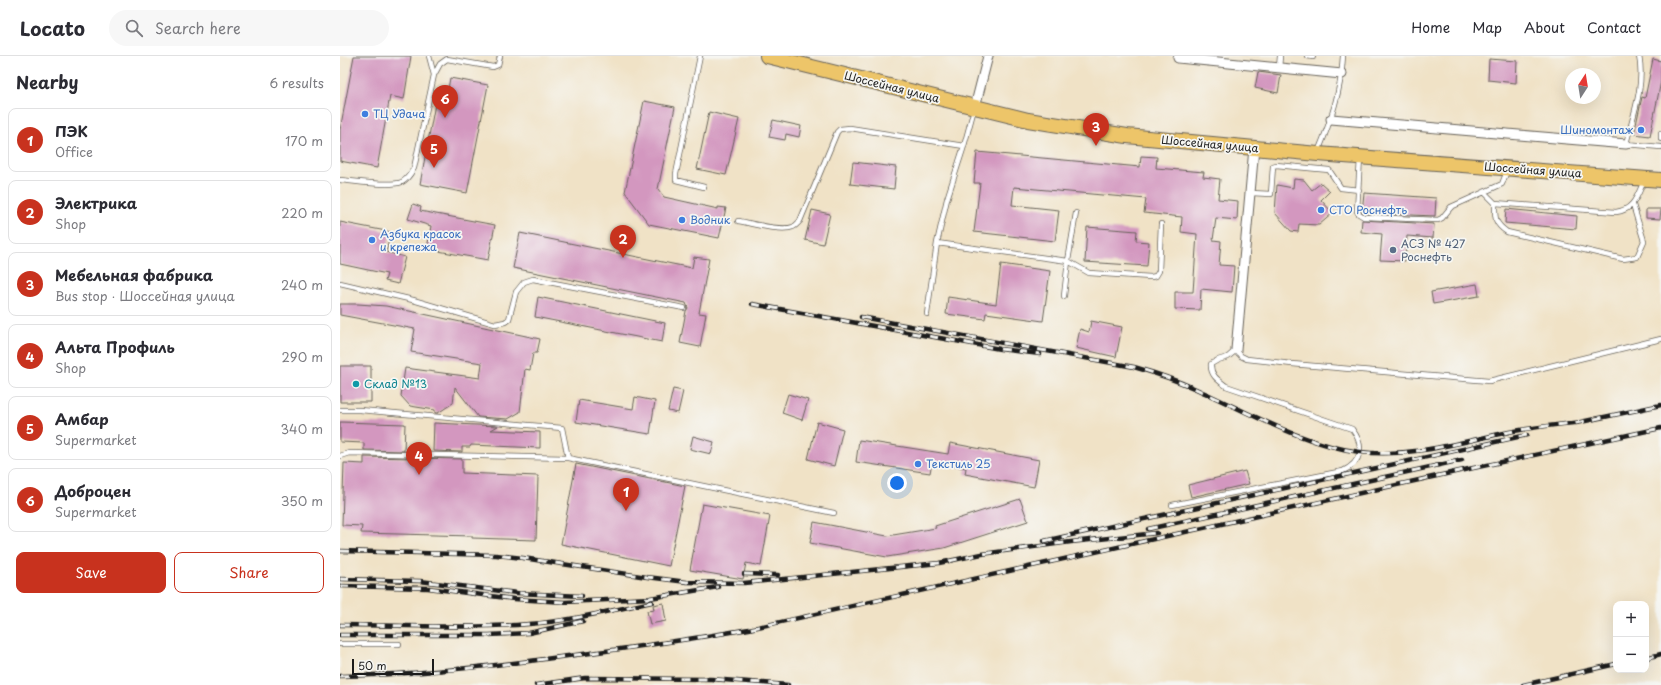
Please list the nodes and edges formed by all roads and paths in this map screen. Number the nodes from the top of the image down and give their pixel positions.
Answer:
1 (429, 56) edge
2 (500, 56) edge
3 (700, 56) edge
4 (767, 56) edge
5 (988, 56) edge
6 (1280, 56) edge
7 (1307, 56) edge
8 (1313, 56) edge
9 (1343, 56) edge
10 (1639, 56) edge
11 (1178, 58) dead end
12 (1279, 68) junction
13 (1342, 74) junction
14 (434, 75) junction
15 (975, 107) junction
16 (1331, 118) junction
17 (1661, 133) edge
18 (1661, 139) edge
19 (1626, 144) junction
20 (964, 146) junction
21 (1661, 147) edge
22 (1254, 148) junction
23 (1318, 154) junction
24 (1360, 157) junction
25 (1507, 168) junction
26 (1645, 179) junction
27 (340, 180) edge
28 (1661, 180) edge
29 (704, 187) dead end
30 (1359, 190) junction
31 (1484, 192) junction
32 (1251, 193) junction
33 (1495, 203) junction
34 (1633, 205) junction
35 (1076, 213) dead end
36 (738, 221) dead end
37 (1161, 224) dead end
38 (937, 243) junction
39 (1068, 261) junction
40 (340, 283) edge
41 (1064, 296) dead end
42 (684, 308) dead end
43 (927, 314) dead end
44 (1661, 339) edge
45 (1236, 350) junction
46 (340, 410) edge
47 (340, 456) edge
48 (568, 458) junction
49 (1172, 504) dead end
50 (834, 513) dead end
51 (340, 644) edge
52 (399, 644) dead end

1 - 14 lane
2 - 14 lane
3 - 29 lane
4 - 15 main road, Шоссейная улица
5 - 15 street
6 - 12 lane
7 - 8 lane
9 - 13 lane
10 - 19 lane
11 - 12 street
12 - 13 street
13 - 16 lane
14 - 27 lane
15 - 20 lane
15 - 22 main road, Шоссейная улица
16 - 19 street
16 - 23 lane
17 - 18 lane
19 - 21 lane
20 - 36 lane
20 - 38 lane
22 - 23 main road, Шоссейная улица
22 - 32 street
23 - 24 main road, Шоссейная улица
24 - 25 main road, Шоссейная улица
24 - 30 lane
25 - 26 main road, Шоссейная улица
25 - 31 lane
26 - 28 main road, Шоссейная улица
26 - 34 lane
30 - 31 lane
30 - 32 lane
31 - 33 lane
32 - 45 street
33 - 34 lane
33 - 34 lane
35 - 39 lane
37 - 39 lane
38 - 39 lane
38 - 43 lane
39 - 41 lane
40 - 42 lane
44 - 45 lane
45 - 49 lane
46 - 48 lane
47 - 48 lane
48 - 50 lane
51 - 52 lane

